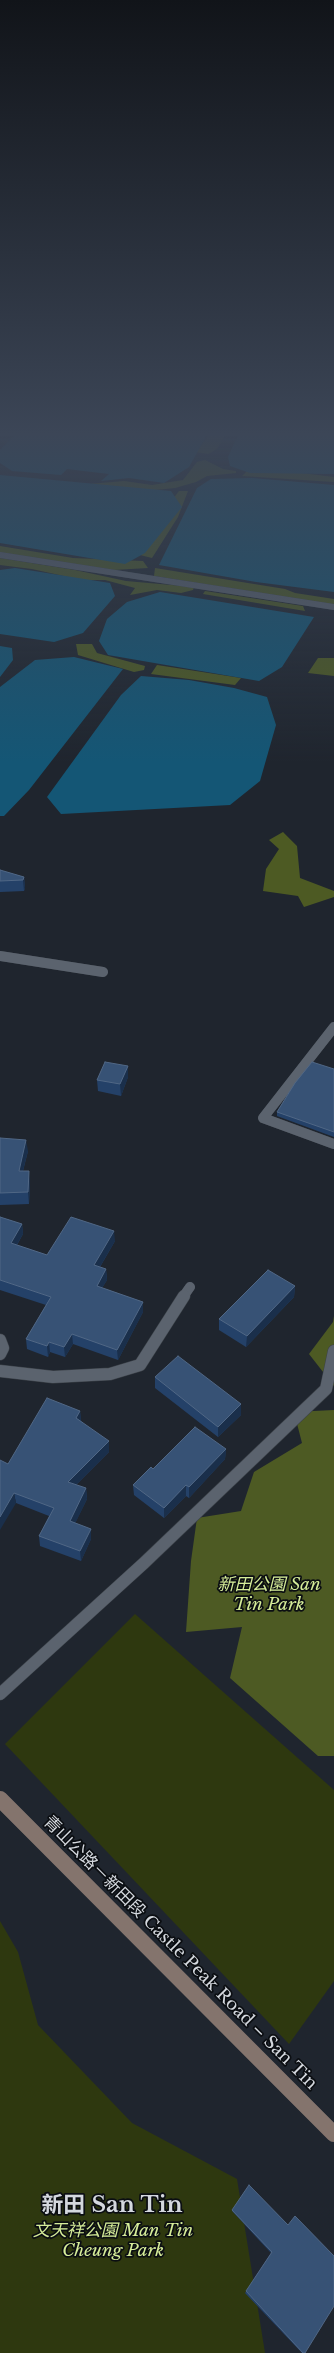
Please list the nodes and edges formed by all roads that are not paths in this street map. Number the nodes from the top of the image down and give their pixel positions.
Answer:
1 (0, 555) edge
2 (334, 607) edge
3 (0, 956) edge
4 (103, 972) dead end
5 (334, 1027) edge
6 (334, 1144) edge
7 (190, 1286) dead end
8 (0, 1340) edge
9 (334, 1351) edge
10 (0, 1354) edge
11 (0, 1370) edge
12 (330, 1389) edge
13 (0, 1694) edge
14 (0, 1799) edge
15 (334, 2134) edge

1 - 2 street
3 - 4 street
5 - 6 street
7 - 11 street
8 - 10 street
9 - 12 street
12 - 13 street
14 - 15 main road, 青山公路－新田段 Castle Peak Road – San Tin

